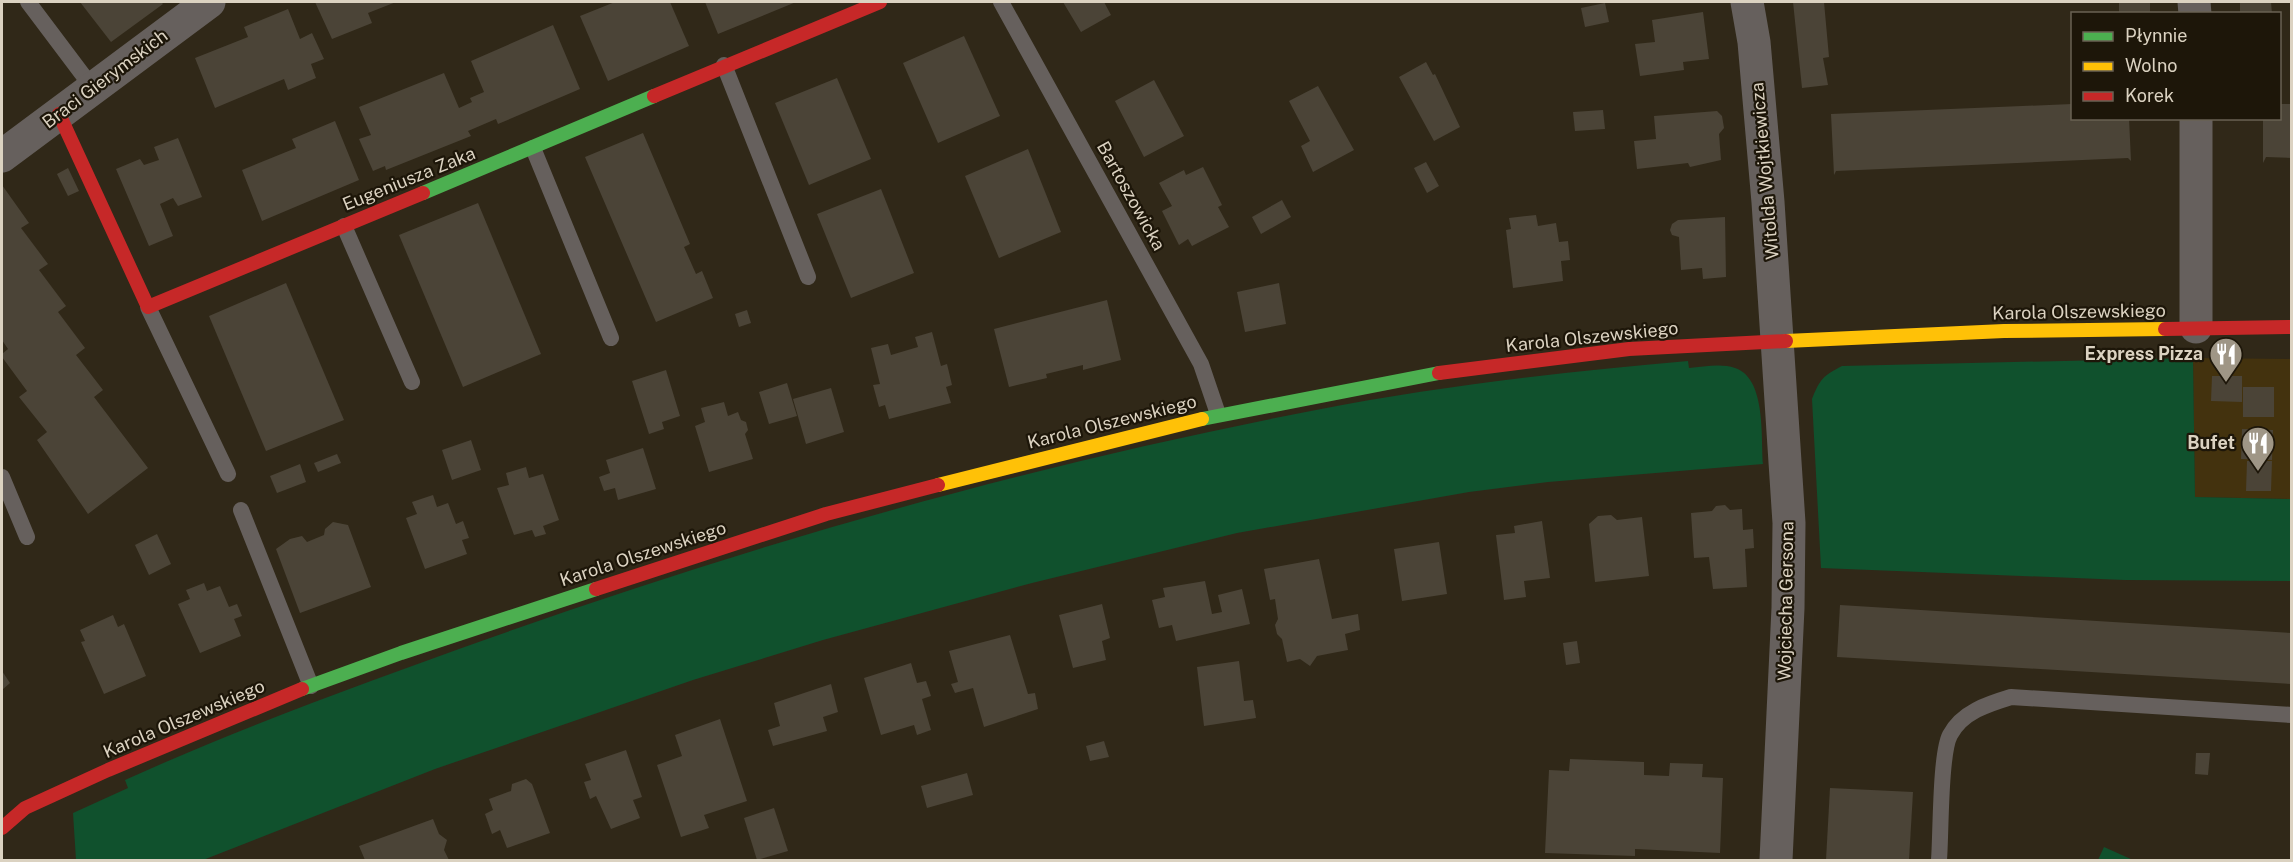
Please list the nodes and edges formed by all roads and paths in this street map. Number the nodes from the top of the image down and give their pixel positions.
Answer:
1 (28, 2) edge
2 (209, 2) edge
3 (880, 2) edge
4 (1001, 2) edge
5 (1747, 2) edge
6 (724, 65) junction
7 (92, 87) junction
8 (59, 114) junction
9 (2196, 120) edge
10 (532, 148) junction
11 (2, 156) edge
12 (344, 226) junction
13 (808, 277) dead end
14 (148, 307) junction
15 (2196, 327) junction
16 (2292, 327) edge
17 (611, 338) dead end
18 (1778, 341) junction
19 (412, 382) dead end
20 (1218, 414) junction
21 (228, 474) dead end
22 (2, 477) edge
23 (242, 510) dead end
24 (27, 537) dead end
25 (311, 686) junction
26 (2292, 715) edge
27 (25, 808) junction
28 (2, 813) edge
29 (2, 828) edge
30 (1776, 861) edge
31 (1939, 861) edge

1 - 7 lane
2 - 7 street, Braci Gierymskich
3 - 6 street, Eugeniusza Zaka
4 - 20 lane, Bartoszowicka
5 - 18 street, Witolda Wojtkiewicza
6 - 10 street, Eugeniusza Zaka
6 - 13 lane
7 - 8 street, Braci Gierymskich
8 - 11 street, Braci Gierymskich
8 - 14 street
9 - 15 street
10 - 12 street, Eugeniusza Zaka
10 - 17 lane
12 - 14 street, Eugeniusza Zaka
12 - 19 lane
14 - 21 lane
15 - 16 street, Karola Olszewskiego
15 - 18 street, Karola Olszewskiego
18 - 20 street, Karola Olszewskiego
18 - 30 street, Wojciecha Gersona
20 - 25 street, Karola Olszewskiego
22 - 24 lane
23 - 25 lane
25 - 27 street, Karola Olszewskiego
26 - 31 lane
27 - 28 street
27 - 29 street, Karola Olszewskiego

